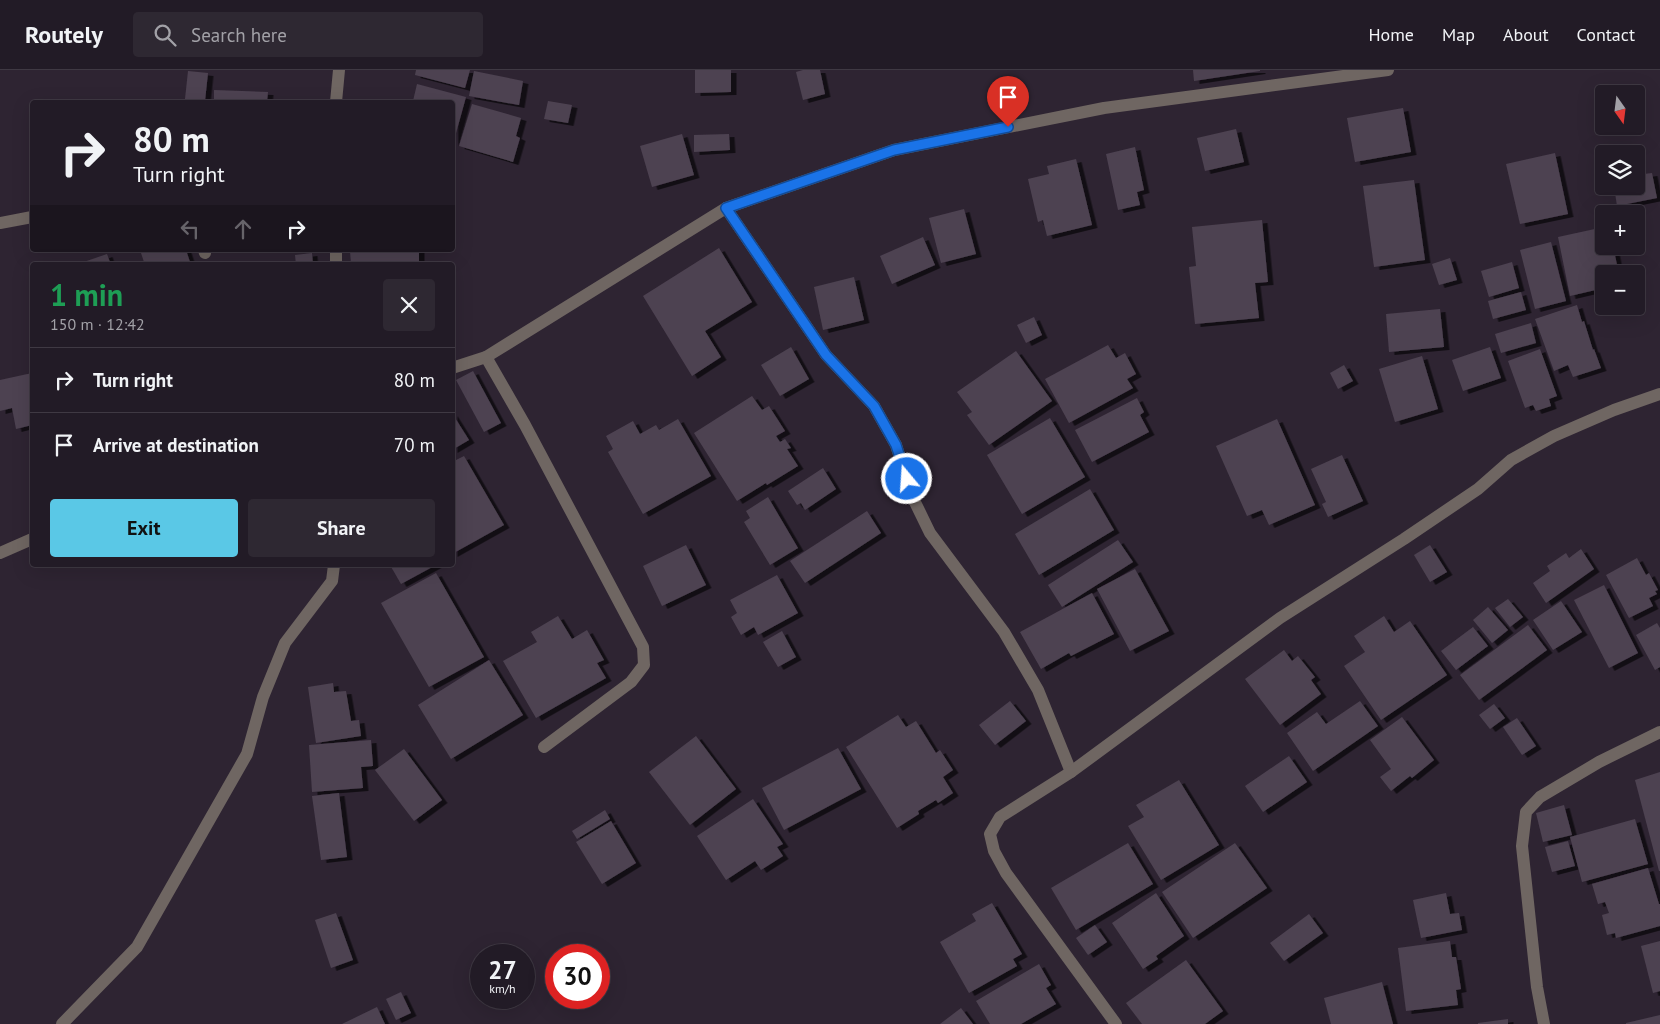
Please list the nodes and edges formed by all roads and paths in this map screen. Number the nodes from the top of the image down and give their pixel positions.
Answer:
1 (339, 70) edge
2 (1388, 70) edge
3 (336, 100) edge
4 (726, 208) junction
5 (30, 216) edge
6 (0, 223) edge
7 (486, 357) junction
8 (455, 367) edge
9 (1660, 394) edge
10 (30, 540) edge
11 (0, 553) edge
12 (334, 567) edge
13 (1660, 732) edge
14 (544, 747) dead end
15 (1071, 772) junction
16 (62, 1024) edge
17 (1116, 1024) edge
18 (1544, 1024) edge

1 - 3 street
2 - 4 street
4 - 7 street
4 - 15 street
5 - 6 street
7 - 8 street
7 - 14 street
9 - 15 street
10 - 11 street
12 - 16 street
13 - 18 street
15 - 17 street

